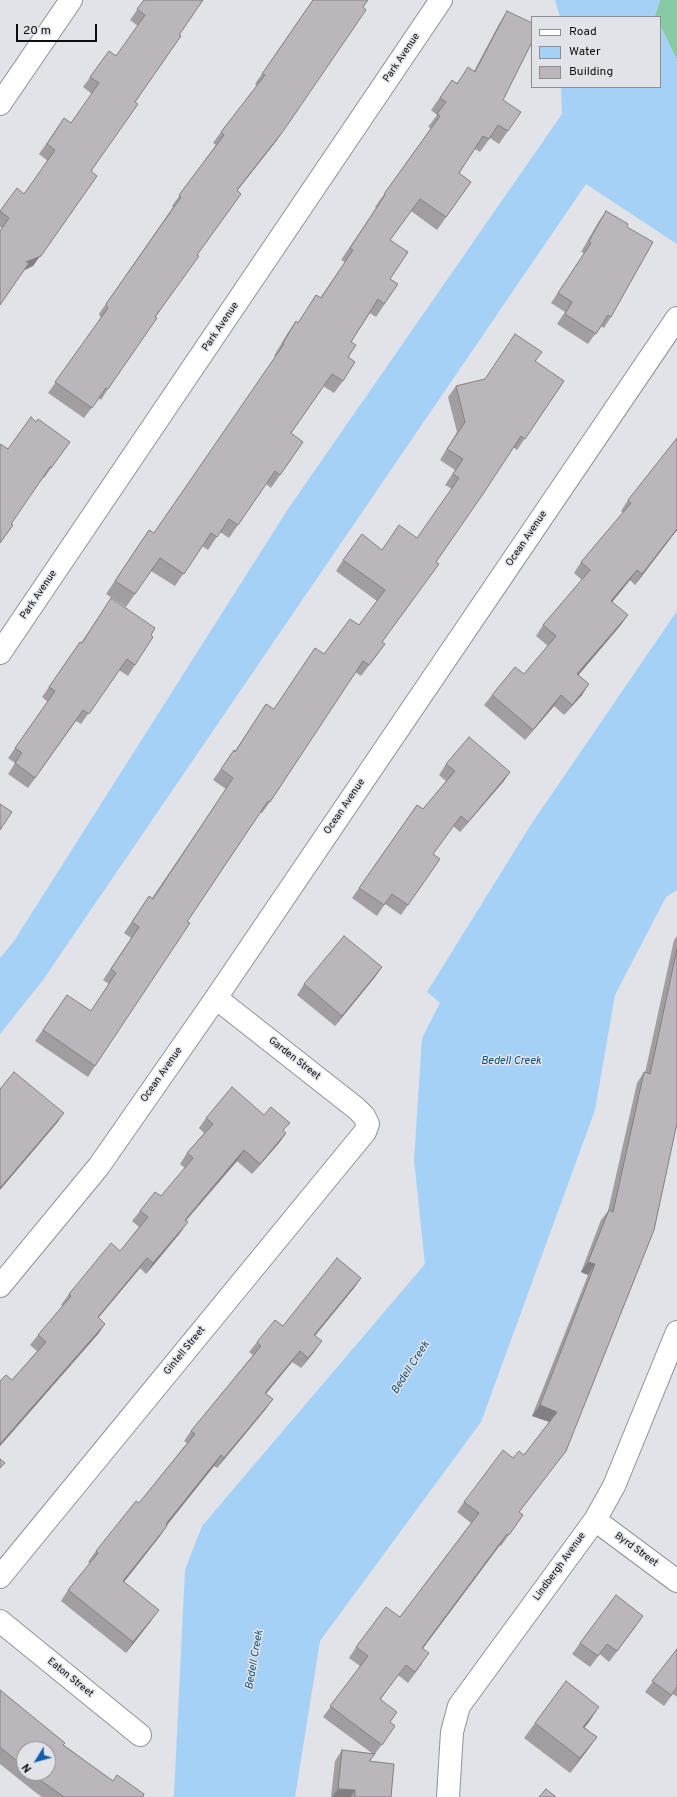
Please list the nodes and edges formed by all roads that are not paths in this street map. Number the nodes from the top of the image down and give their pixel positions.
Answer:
1 (71, 0) edge
2 (441, 0) edge
3 (0, 104) edge
4 (677, 318) edge
5 (0, 653) edge
6 (216, 998) junction
7 (368, 1124) joint
8 (0, 1286) edge
9 (677, 1332) edge
10 (595, 1520) junction
11 (0, 1577) edge
12 (677, 1581) edge
13 (0, 1621) edge
14 (140, 1735) dead end
15 (448, 1797) edge

1 - 3 street
2 - 5 street, Park Avenue
4 - 6 street, Ocean Avenue
6 - 7 street, Garden Street
6 - 8 street, Ocean Avenue
7 - 11 street, Gintell Street
9 - 10 street, Lindbergh Avenue
10 - 12 street, Byrd Street
10 - 15 street, Lindbergh Avenue
13 - 14 street, Eaton Street

